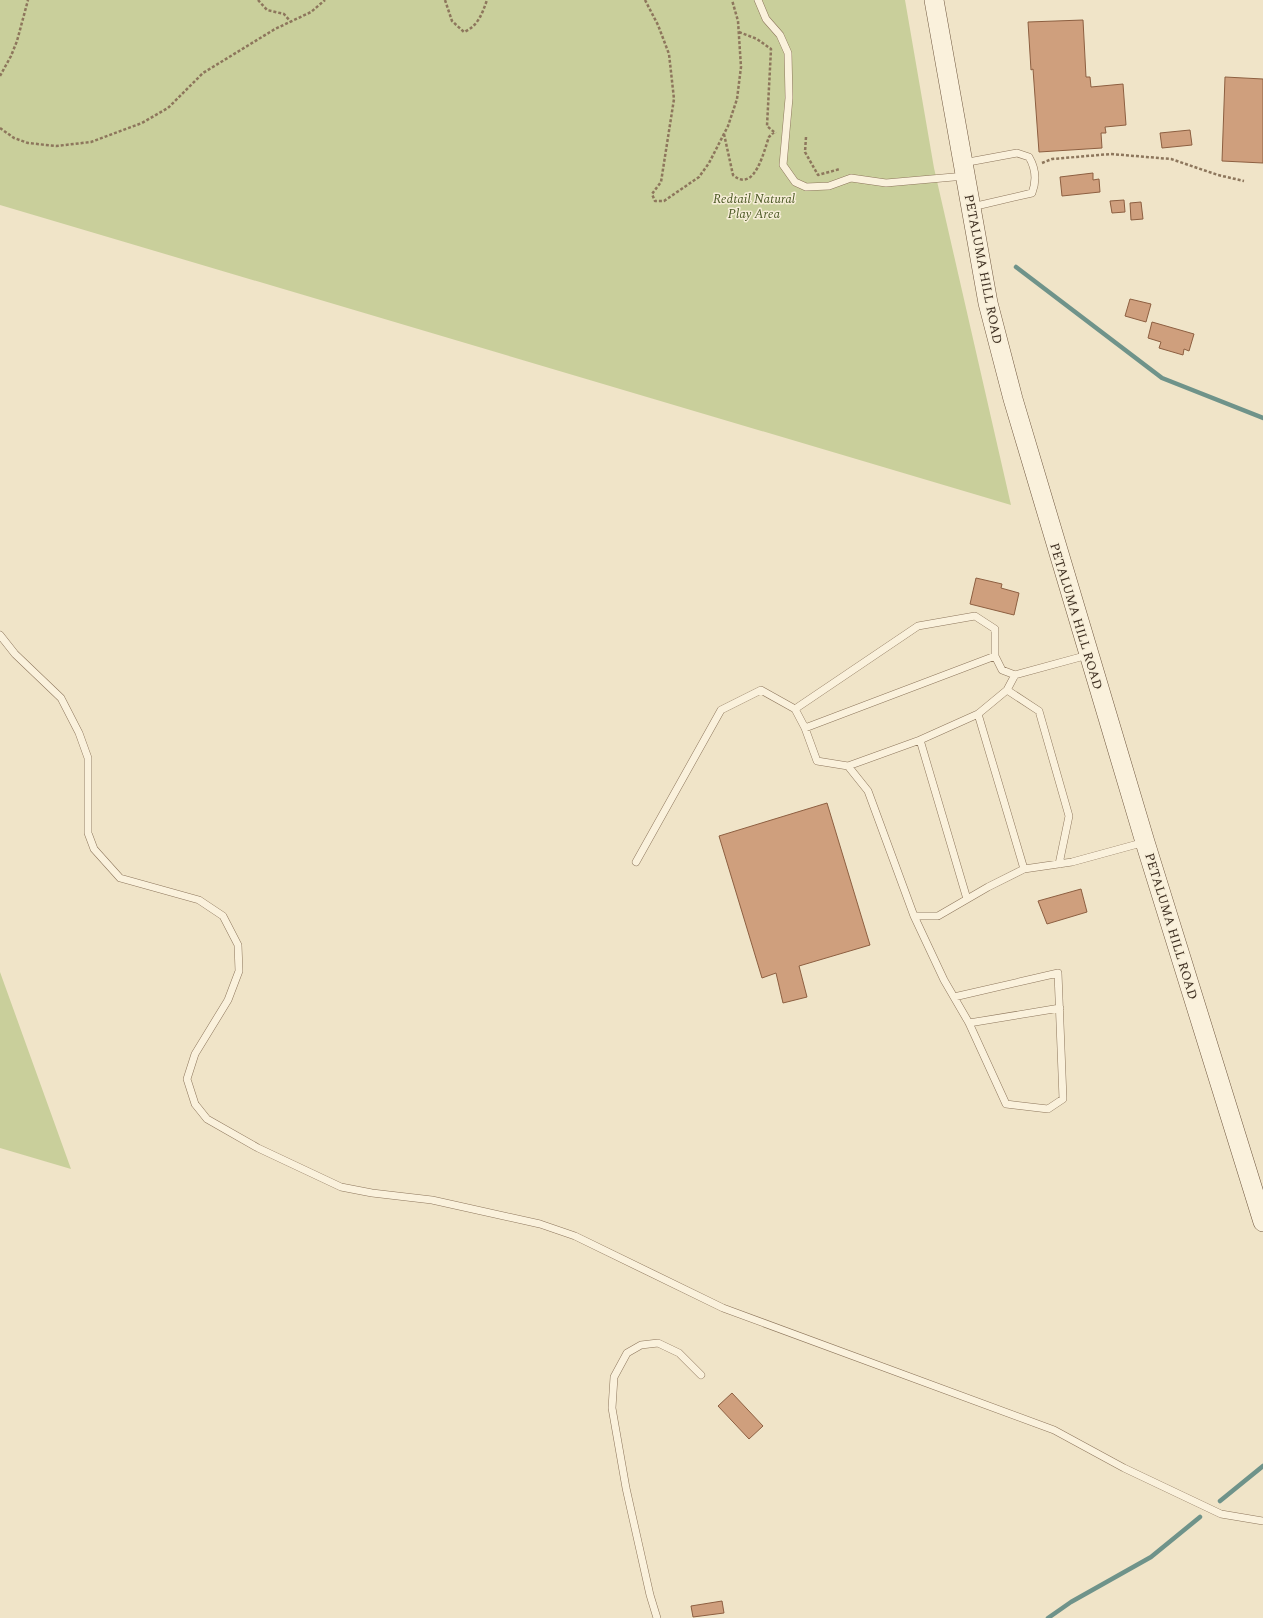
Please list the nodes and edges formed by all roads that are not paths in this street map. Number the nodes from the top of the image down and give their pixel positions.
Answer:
1 (758, 0) edge
2 (934, 0) edge
3 (964, 169) junction
4 (971, 207) junction
5 (0, 635) edge
6 (1088, 655) junction
7 (995, 656) junction
8 (1015, 675) junction
9 (1007, 690) junction
10 (795, 709) junction
11 (978, 714) junction
12 (805, 728) junction
13 (920, 740) junction
14 (848, 766) junction
15 (1146, 842) junction
16 (636, 862) dead end
17 (1059, 864) junction
18 (1024, 870) junction
19 (967, 899) junction
20 (914, 916) junction
21 (954, 997) junction
22 (1060, 1008) junction
23 (969, 1023) junction
24 (1263, 1222) edge
25 (701, 1375) dead end
26 (1263, 1522) edge
27 (657, 1618) edge

1 - 3 lane
2 - 3 main road, PETALUMA HILL ROAD
3 - 4 main road, PETALUMA HILL ROAD
3 - 4 lane
4 - 6 main road, PETALUMA HILL ROAD
5 - 26 lane
6 - 8 lane
6 - 15 main road, PETALUMA HILL ROAD
7 - 8 lane
7 - 10 lane
7 - 12 lane
8 - 9 lane
9 - 11 lane
9 - 17 lane
10 - 12 lane
10 - 16 lane
11 - 13 lane
11 - 18 lane
12 - 14 lane
13 - 14 lane
13 - 19 lane
14 - 20 lane
15 - 17 lane
15 - 24 main road, PETALUMA HILL ROAD
17 - 18 lane
18 - 19 lane
19 - 20 lane
20 - 21 lane
21 - 22 lane
21 - 23 lane
22 - 23 lane
22 - 23 lane
25 - 27 lane

